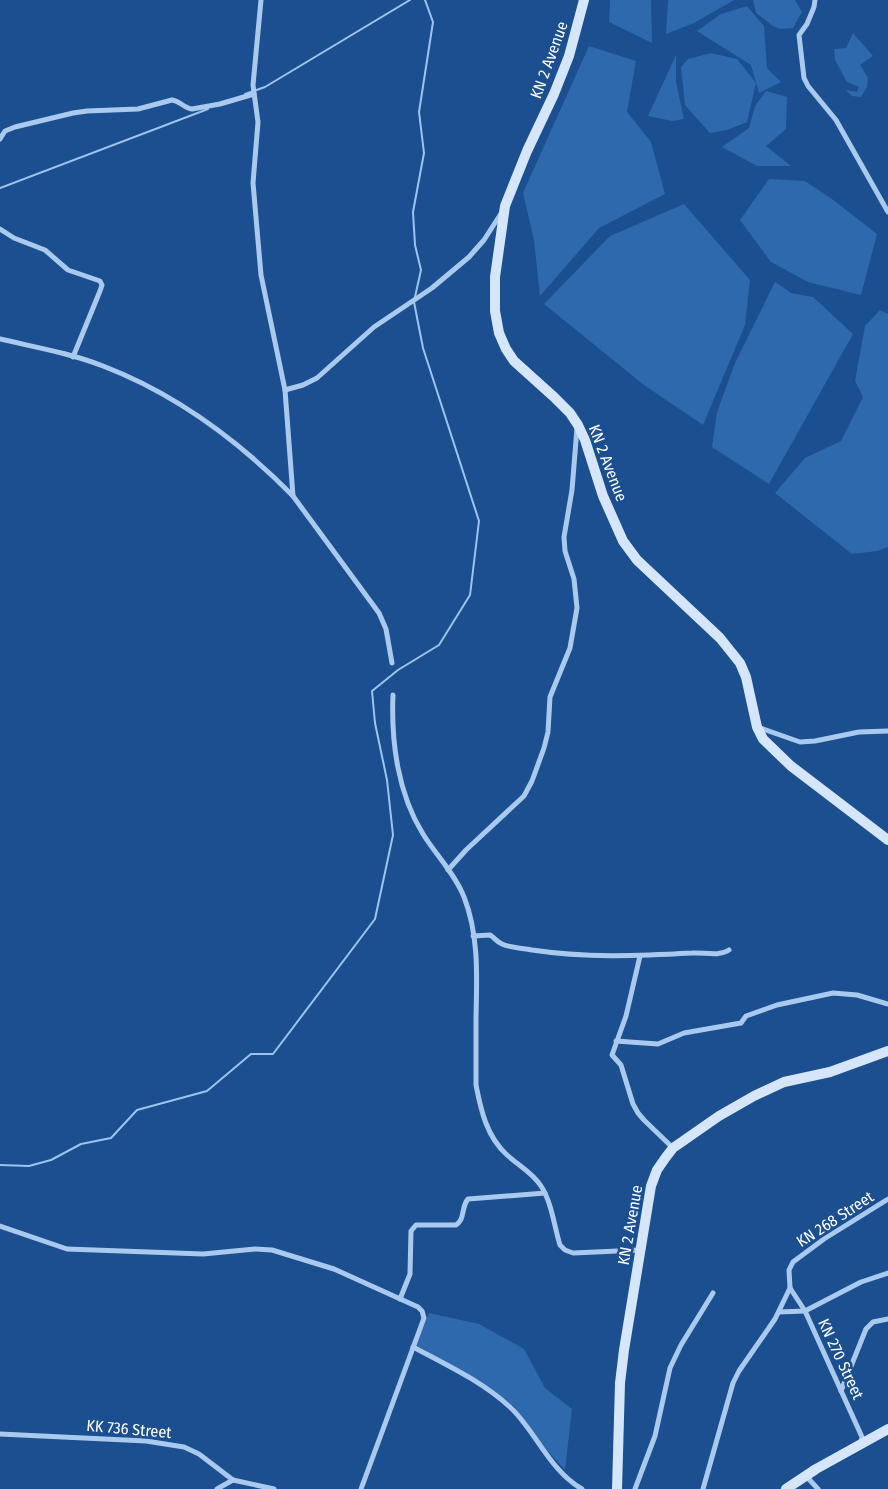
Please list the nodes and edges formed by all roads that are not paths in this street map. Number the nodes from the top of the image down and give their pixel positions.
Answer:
1 (261, 0) edge
2 (584, 0) edge
3 (815, 0) edge
4 (254, 94) junction
5 (0, 139) edge
6 (505, 206) junction
7 (888, 212) edge
8 (0, 229) edge
9 (0, 339) edge
10 (73, 357) junction
11 (285, 390) junction
12 (578, 425) junction
13 (293, 496) junction
14 (392, 663) dead end
15 (393, 696) dead end
16 (757, 727) junction
17 (888, 731) edge
18 (888, 840) edge
19 (448, 870) junction
20 (473, 936) junction
21 (729, 950) dead end
22 (640, 956) junction
23 (888, 1004) edge
24 (616, 1041) junction
25 (888, 1051) edge
26 (673, 1148) junction
27 (545, 1194) junction
28 (888, 1199) edge
29 (0, 1226) edge
30 (640, 1250) junction
31 (888, 1273) edge
32 (790, 1288) junction
33 (713, 1293) dead end
34 (400, 1299) junction
35 (805, 1311) junction
36 (779, 1312) junction
37 (888, 1319) edge
38 (413, 1347) junction
39 (841, 1391) junction
40 (888, 1429) edge
41 (0, 1434) edge
42 (861, 1444) junction
43 (806, 1476) junction
44 (233, 1480) junction
45 (246, 1483) junction
46 (217, 1489) edge
47 (246, 1489) edge
48 (274, 1489) edge
49 (361, 1489) edge
50 (582, 1489) edge
51 (617, 1489) edge
52 (635, 1489) edge
53 (704, 1489) edge
54 (786, 1489) edge
55 (818, 1489) edge

1 - 4 street
2 - 6 main road, KN 2 Avenue
3 - 7 street
4 - 5 street
4 - 11 street
6 - 11 street
6 - 12 main road, KN 2 Avenue
8 - 10 street
9 - 10 street
10 - 13 street
11 - 13 street
12 - 16 main road, KN 2 Avenue
12 - 19 street
13 - 14 street
15 - 19 street
16 - 17 street
16 - 18 main road, KN 2 Avenue
19 - 20 street
20 - 22 street
20 - 27 street
21 - 22 street
22 - 24 street
23 - 24 street
24 - 26 street
25 - 26 main road, KN 2 Avenue
26 - 30 main road, KN 2 Avenue
27 - 30 street
27 - 34 street
28 - 32 street, KN 268 Street
29 - 34 street
30 - 51 main road, KN 2 Avenue
31 - 35 street
32 - 35 street, KN 270 Street
32 - 36 street, KN 268 Street
33 - 52 street
34 - 38 street
35 - 36 street
35 - 39 street, KN 270 Street
36 - 53 street, KN 268 Street
37 - 39 street
38 - 49 street
38 - 50 street
39 - 42 street, KN 270 Street
40 - 42 main road
41 - 44 street, KK 736 Street
42 - 43 main road
43 - 54 main road
43 - 55 street
44 - 45 street, KK 736 Street
44 - 46 street
45 - 47 street
45 - 48 street, KK 736 Street

